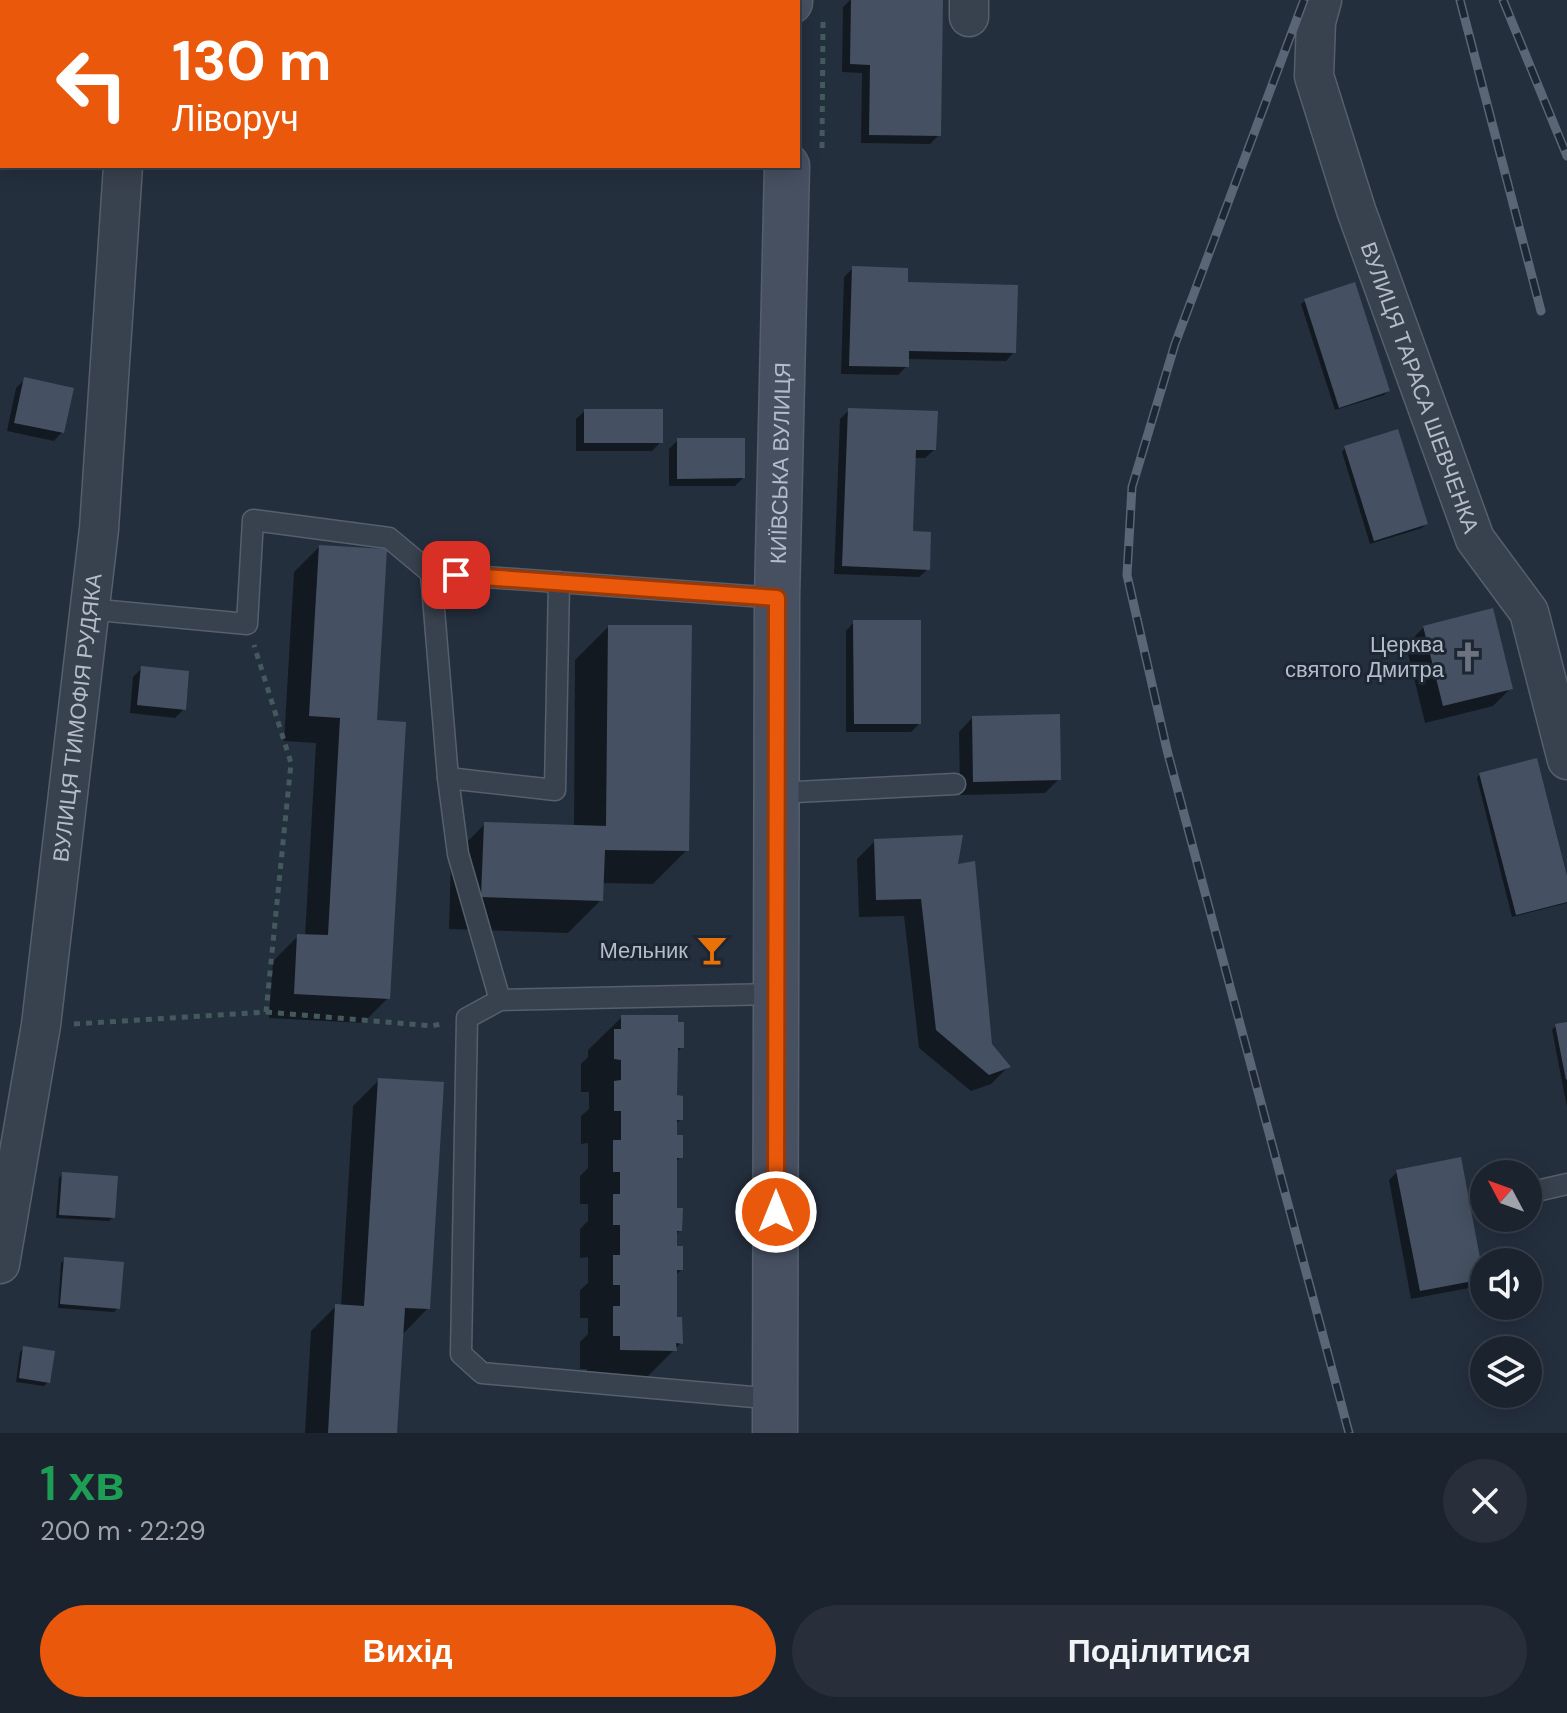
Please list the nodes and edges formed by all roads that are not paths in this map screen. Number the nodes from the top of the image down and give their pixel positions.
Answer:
1 (1322, 0) edge
2 (123, 168) edge
3 (787, 168) edge
4 (431, 573) junction
5 (559, 582) junction
6 (777, 598) junction
7 (88, 609) junction
8 (1567, 760) edge
9 (448, 778) junction
10 (955, 784) dead end
11 (776, 793) junction
12 (776, 994) junction
13 (500, 1000) junction
14 (1567, 1184) edge
15 (1542, 1190) edge
16 (4, 1219) edge
17 (0, 1264) edge
18 (776, 1416) edge

1 - 8 street, ВУЛИЦЯ ТАРАСА ШЕВЧЕНКА
2 - 7 street, ВУЛИЦЯ ТИМОФІЯ РУДЯКА
3 - 6 main road, КИЇВСЬКА ВУЛИЦЯ
4 - 5 lane
4 - 7 lane
4 - 9 lane
5 - 6 lane
5 - 9 lane
6 - 11 main road, КИЇВСЬКА ВУЛИЦЯ
7 - 16 street, ВУЛИЦЯ ТИМОФІЯ РУДЯКА
9 - 13 lane
10 - 11 lane
11 - 12 main road, КИЇВСЬКА ВУЛИЦЯ
12 - 13 lane
12 - 18 main road, КИЇВСЬКА ВУЛИЦЯ
13 - 18 lane
14 - 15 lane
16 - 17 street, ВУЛИЦЯ ТИМОФІЯ РУДЯКА

